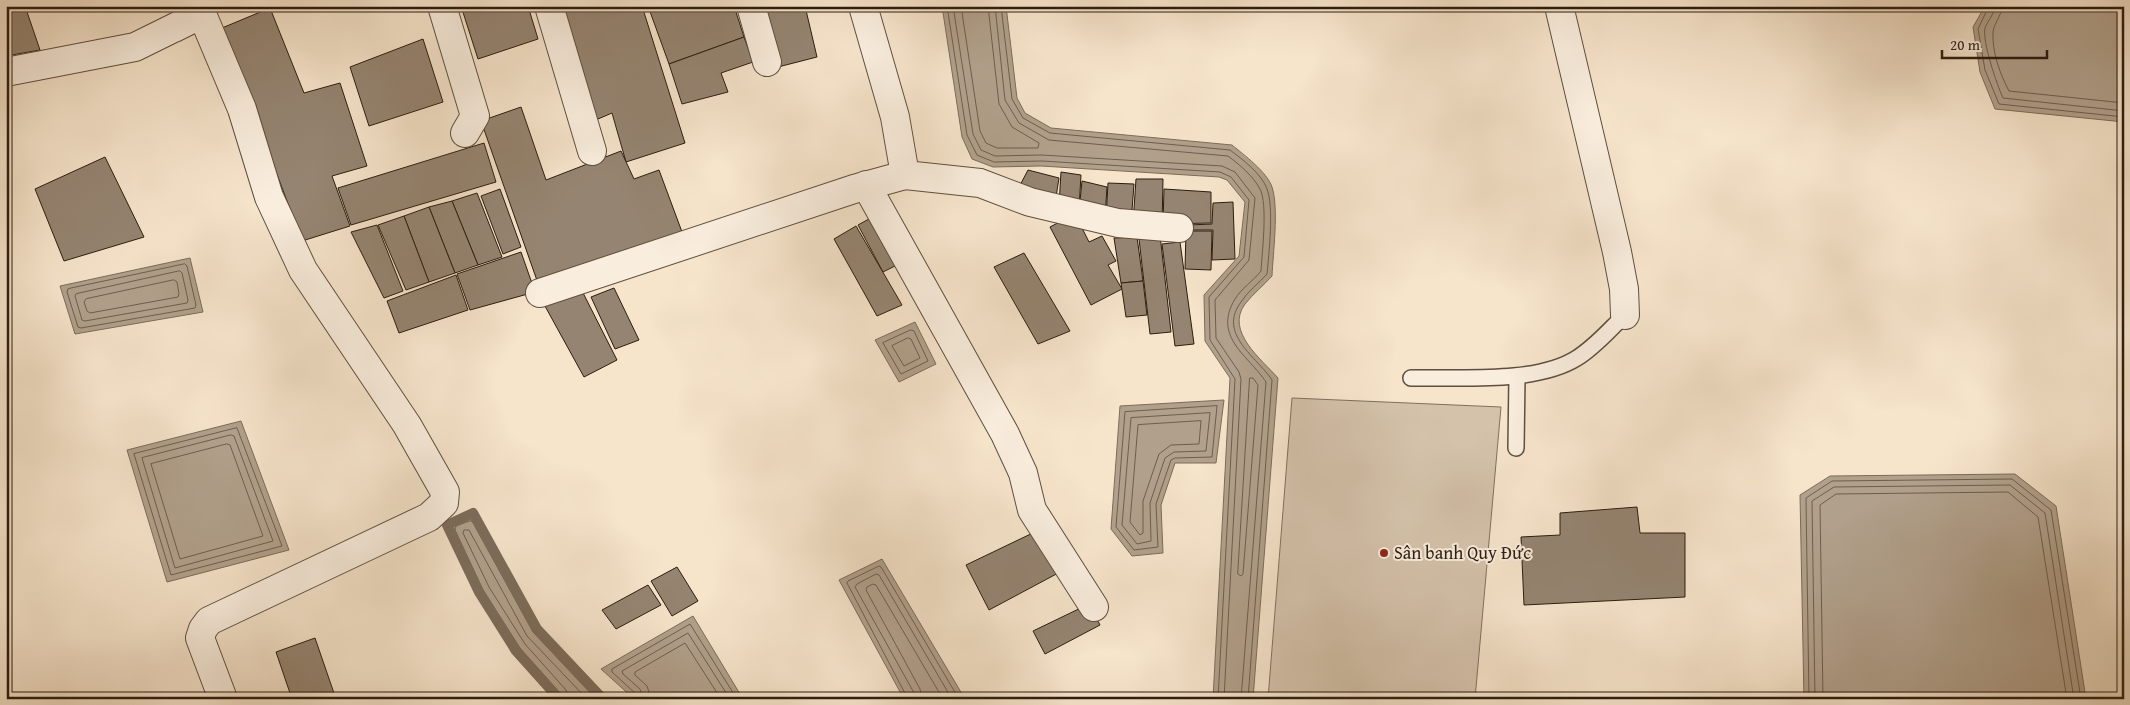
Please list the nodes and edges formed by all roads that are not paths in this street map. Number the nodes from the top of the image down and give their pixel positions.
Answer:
1 (442, 6) edge
2 (549, 6) edge
3 (751, 6) edge
4 (863, 6) edge
5 (1558, 6) edge
6 (210, 10) edge
7 (174, 28) dead end
8 (767, 62) dead end
9 (6, 72) edge
10 (465, 132) dead end
11 (592, 151) dead end
12 (905, 175) junction
13 (866, 186) junction
14 (1179, 228) dead end
15 (540, 292) dead end
16 (1625, 314) joint
17 (1517, 376) junction
18 (1411, 378) dead end
19 (1516, 448) dead end
20 (1094, 607) dead end
21 (223, 699) edge

1 - 10 street
2 - 11 street
3 - 8 street
4 - 12 street
5 - 16 street
6 - 7 street
6 - 9 street
6 - 21 street
12 - 13 street
12 - 14 street
13 - 15 street
13 - 20 street
16 - 17 lane
17 - 18 lane
17 - 19 lane

